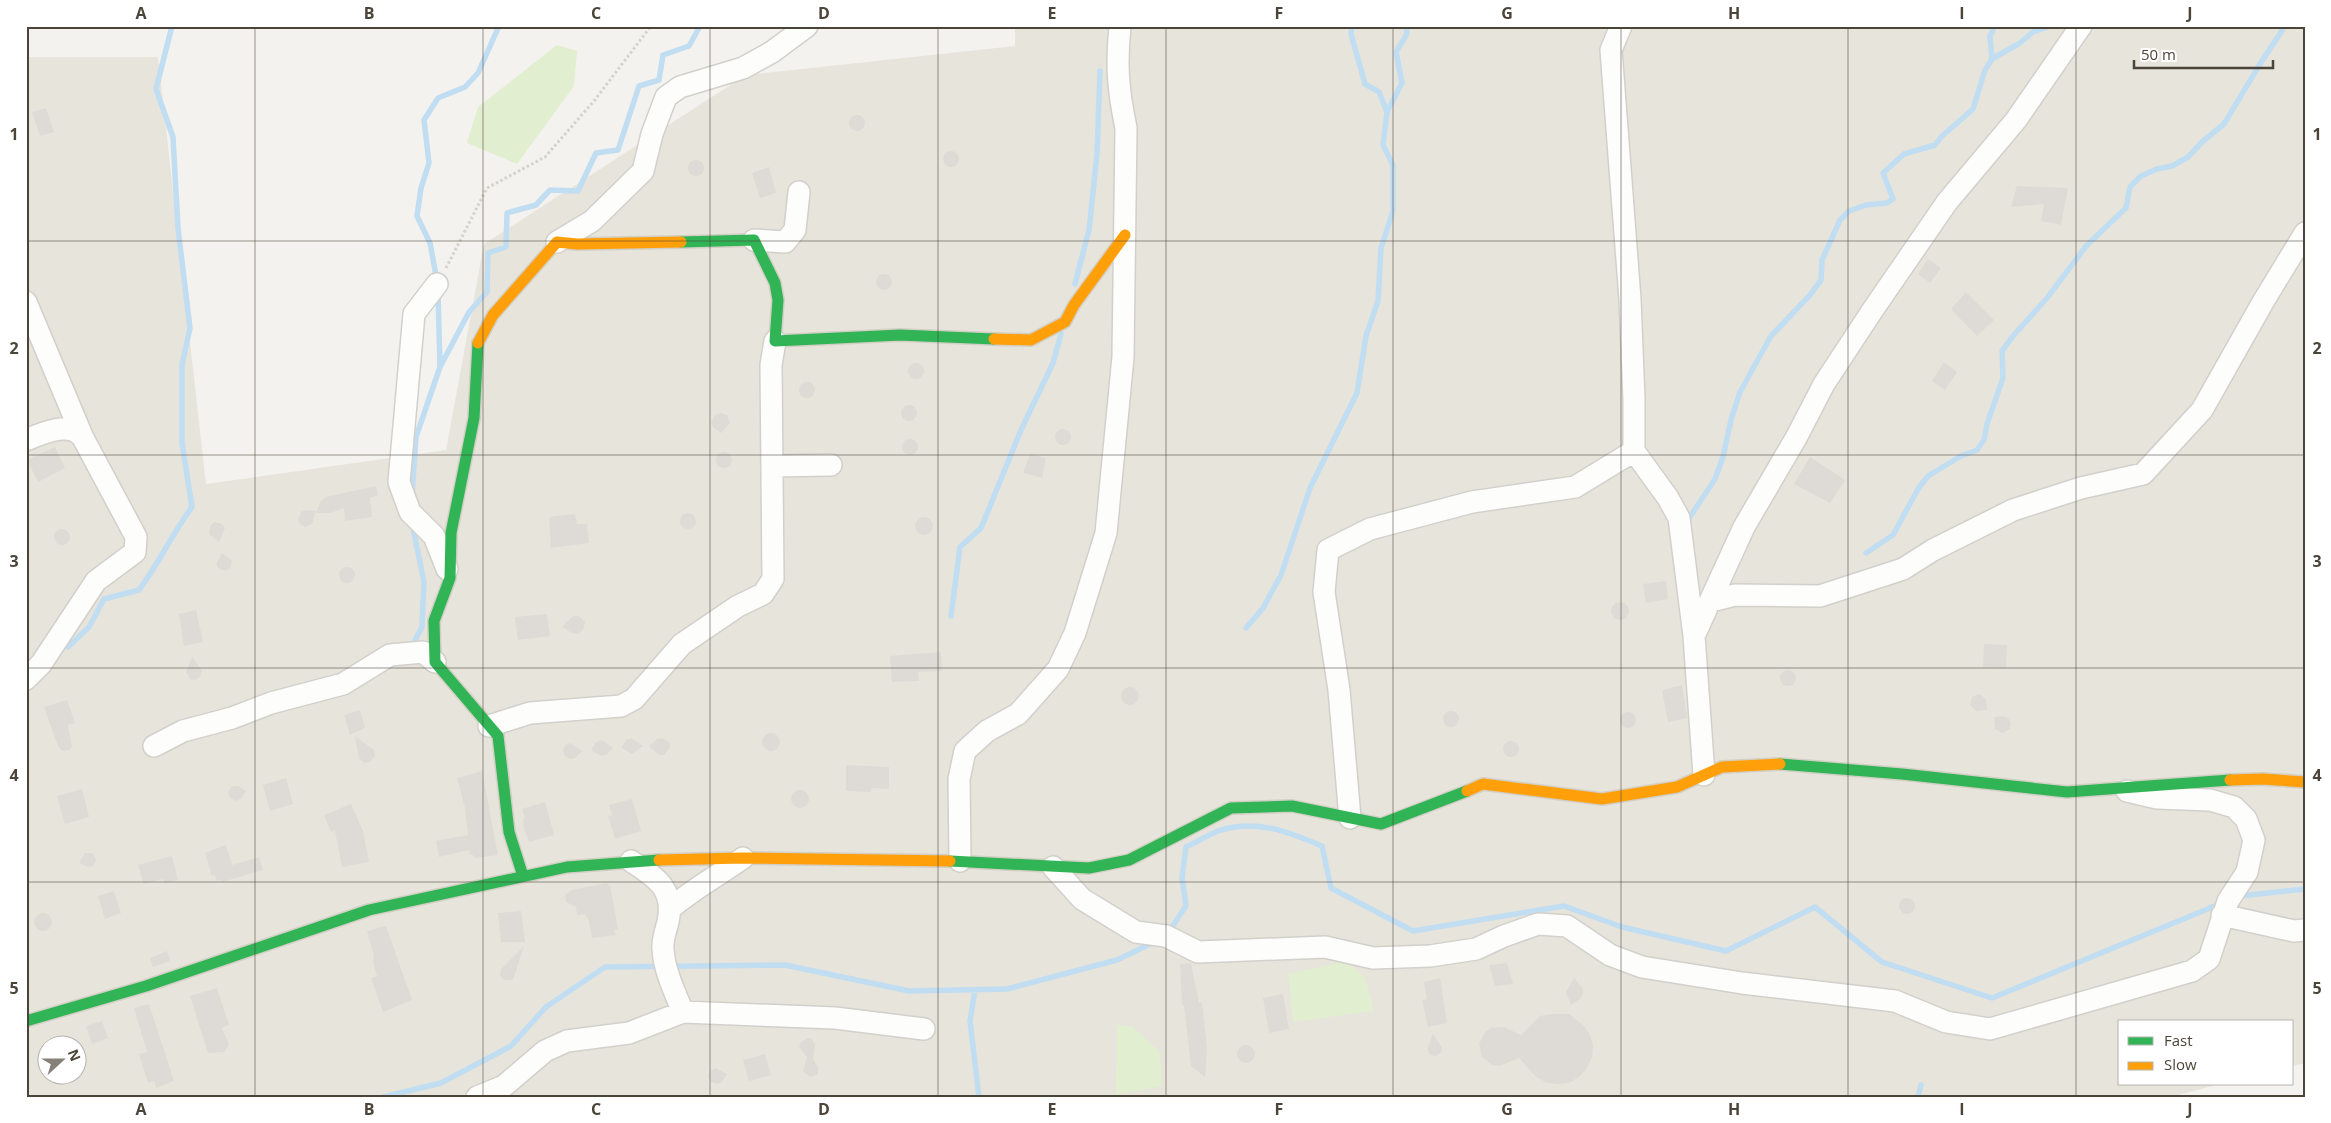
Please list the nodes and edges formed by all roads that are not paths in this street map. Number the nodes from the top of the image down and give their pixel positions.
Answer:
1 (807, 26) edge
2 (1120, 26) edge
3 (1621, 26) edge
4 (2081, 26) edge
5 (798, 192) dead end
6 (2305, 234) edge
7 (1125, 235) junction
8 (754, 240) junction
9 (557, 242) junction
10 (437, 284) road end
11 (26, 302) edge
12 (775, 341) junction
13 (83, 438) junction
14 (26, 440) edge
15 (1634, 451) junction
16 (831, 465) dead end
17 (772, 466) junction
18 (450, 578) junction
19 (1711, 602) junction
20 (1694, 636) junction
21 (435, 662) junction
22 (26, 679) edge
23 (489, 726) junction
24 (154, 746) dead end
25 (1704, 775) junction
26 (2305, 782) edge
27 (2117, 789) junction
28 (1350, 818) junction
29 (742, 858) junction
30 (631, 861) junction
31 (960, 861) junction
32 (1053, 867) junction
33 (523, 876) junction
34 (671, 908) junction
35 (2222, 915) junction
36 (2305, 930) edge
37 (684, 1012) junction
38 (26, 1021) edge
39 (924, 1030) dead end
40 (477, 1097) edge

1 - 9 street
2 - 7 street
3 - 15 street
4 - 19 street
5 - 8 street
6 - 19 street
7 - 12 street
7 - 31 street
8 - 9 street
8 - 12 street
9 - 18 street
10 - 18 street
11 - 13 street
12 - 17 street
13 - 14 street
13 - 22 street
15 - 20 street
15 - 28 street
16 - 17 street
17 - 23 street
18 - 21 street
19 - 20 street
20 - 25 street
21 - 23 street
21 - 24 street
23 - 33 street
25 - 27 street
25 - 28 street
26 - 27 street
27 - 35 street
28 - 32 street
29 - 30 street
29 - 31 street
29 - 34 street
30 - 33 street
30 - 34 street
31 - 32 street
32 - 35 street
33 - 38 street
34 - 37 street
35 - 36 street
37 - 39 street
37 - 40 street

